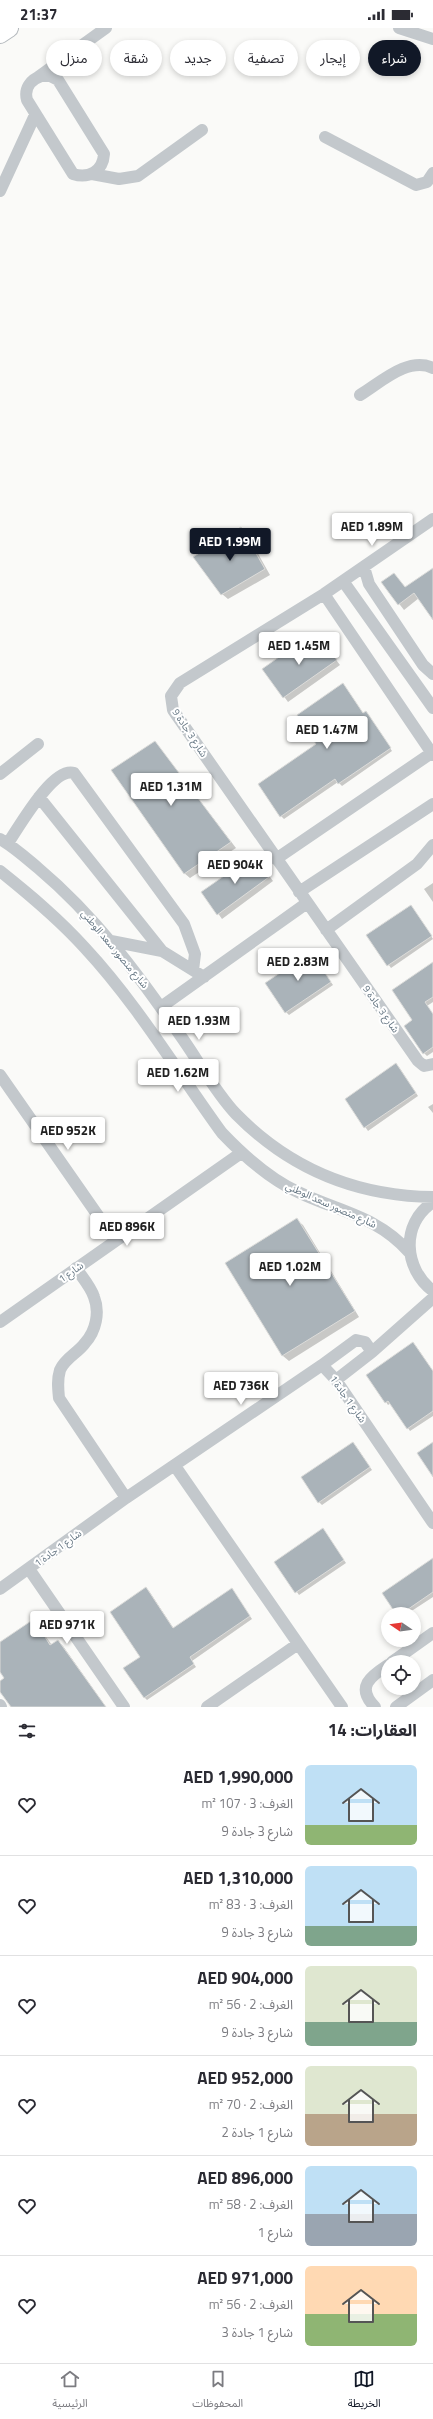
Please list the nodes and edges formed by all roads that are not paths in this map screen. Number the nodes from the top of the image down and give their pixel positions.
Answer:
1 (9, 28) edge
2 (106, 28) edge
3 (399, 28) edge
4 (0, 34) edge
5 (433, 39) edge
6 (37, 78) junction
7 (35, 115) junction
8 (202, 130) dead end
9 (326, 137) dead end
10 (433, 173) edge
11 (92, 174) junction
12 (0, 191) edge
13 (433, 368) edge
14 (360, 395) dead end
15 (433, 519) edge
16 (364, 567) junction
17 (343, 581) junction
18 (324, 594) junction
19 (433, 674) edge
20 (432, 706) edge
21 (38, 744) dead end
22 (433, 753) edge
23 (0, 774) edge
24 (39, 797) junction
25 (433, 804) edge
26 (4, 841) edge
27 (433, 845) edge
28 (276, 859) junction
29 (0, 871) edge
30 (299, 892) junction
31 (307, 904) junction
32 (326, 930) junction
33 (111, 942) junction
34 (162, 951) junction
35 (193, 970) junction
36 (204, 977) junction
37 (161, 1007) junction
38 (433, 1064) edge
39 (0, 1075) edge
40 (241, 1153) junction
41 (433, 1197) edge
42 (433, 1202) edge
43 (115, 1240) junction
44 (409, 1252) junction
45 (76, 1268) junction
46 (433, 1291) edge
47 (433, 1298) edge
48 (0, 1322) edge
49 (372, 1352) junction
50 (322, 1365) junction
51 (336, 1380) junction
52 (175, 1466) junction
53 (126, 1498) junction
54 (433, 1523) edge
55 (29, 1569) junction
56 (0, 1589) edge
57 (433, 1633) edge
58 (298, 1644) junction
59 (402, 1655) edge
60 (381, 1670) edge
61 (433, 1680) edge
62 (368, 1705) edge
63 (124, 1707) edge
64 (207, 1707) edge
65 (342, 1707) edge
66 (396, 1707) edge

1 - 4 highway
2 - 6 street
3 - 5 street
6 - 7 street
6 - 11 street
7 - 11 street
7 - 12 street
8 - 11 street
9 - 10 street
13 - 14 street
15 - 16 street, شارع 3 جادة 9
16 - 17 street, شارع 3 جادة 9
16 - 19 street
17 - 18 street, شارع 3 جادة 9
17 - 20 street
18 - 22 street
18 - 28 street, شارع 3 جادة 9
21 - 23 street
22 - 28 street
24 - 26 street
24 - 34 street
24 - 35 street
25 - 30 street
26 - 33 street, شارع منصور سعد الوطني
27 - 32 street
28 - 30 street, شارع 3 جادة 9
29 - 40 street, شارع منصور سعد الوطني
30 - 31 street, شارع 3 جادة 9
31 - 32 street, شارع 3 جادة 9
31 - 36 street
32 - 38 street, شارع 3 جادة 9
33 - 34 street
33 - 37 street, شارع منصور سعد الوطني
34 - 35 street
35 - 36 street
36 - 37 street
37 - 41 street, شارع منصور سعد الوطني
39 - 43 street
40 - 43 street, شارع 1
40 - 44 street, شارع منصور سعد الوطني
42 - 44 street
43 - 45 street, شارع 1
44 - 46 street
45 - 48 street, شارع 1
45 - 53 street
47 - 49 street
49 - 50 street
49 - 51 street
50 - 51 street, شارع 1 جادة 1
50 - 52 street, شارع 1 جادة 1
51 - 54 street, شارع 1 جادة 1
52 - 53 street, شارع 1 جادة 1
52 - 58 street
53 - 55 street, شارع 1 جادة 1
55 - 56 street, شارع 1 جادة 1
55 - 63 street
57 - 59 street
58 - 64 street
58 - 65 street
60 - 62 street
61 - 66 street

